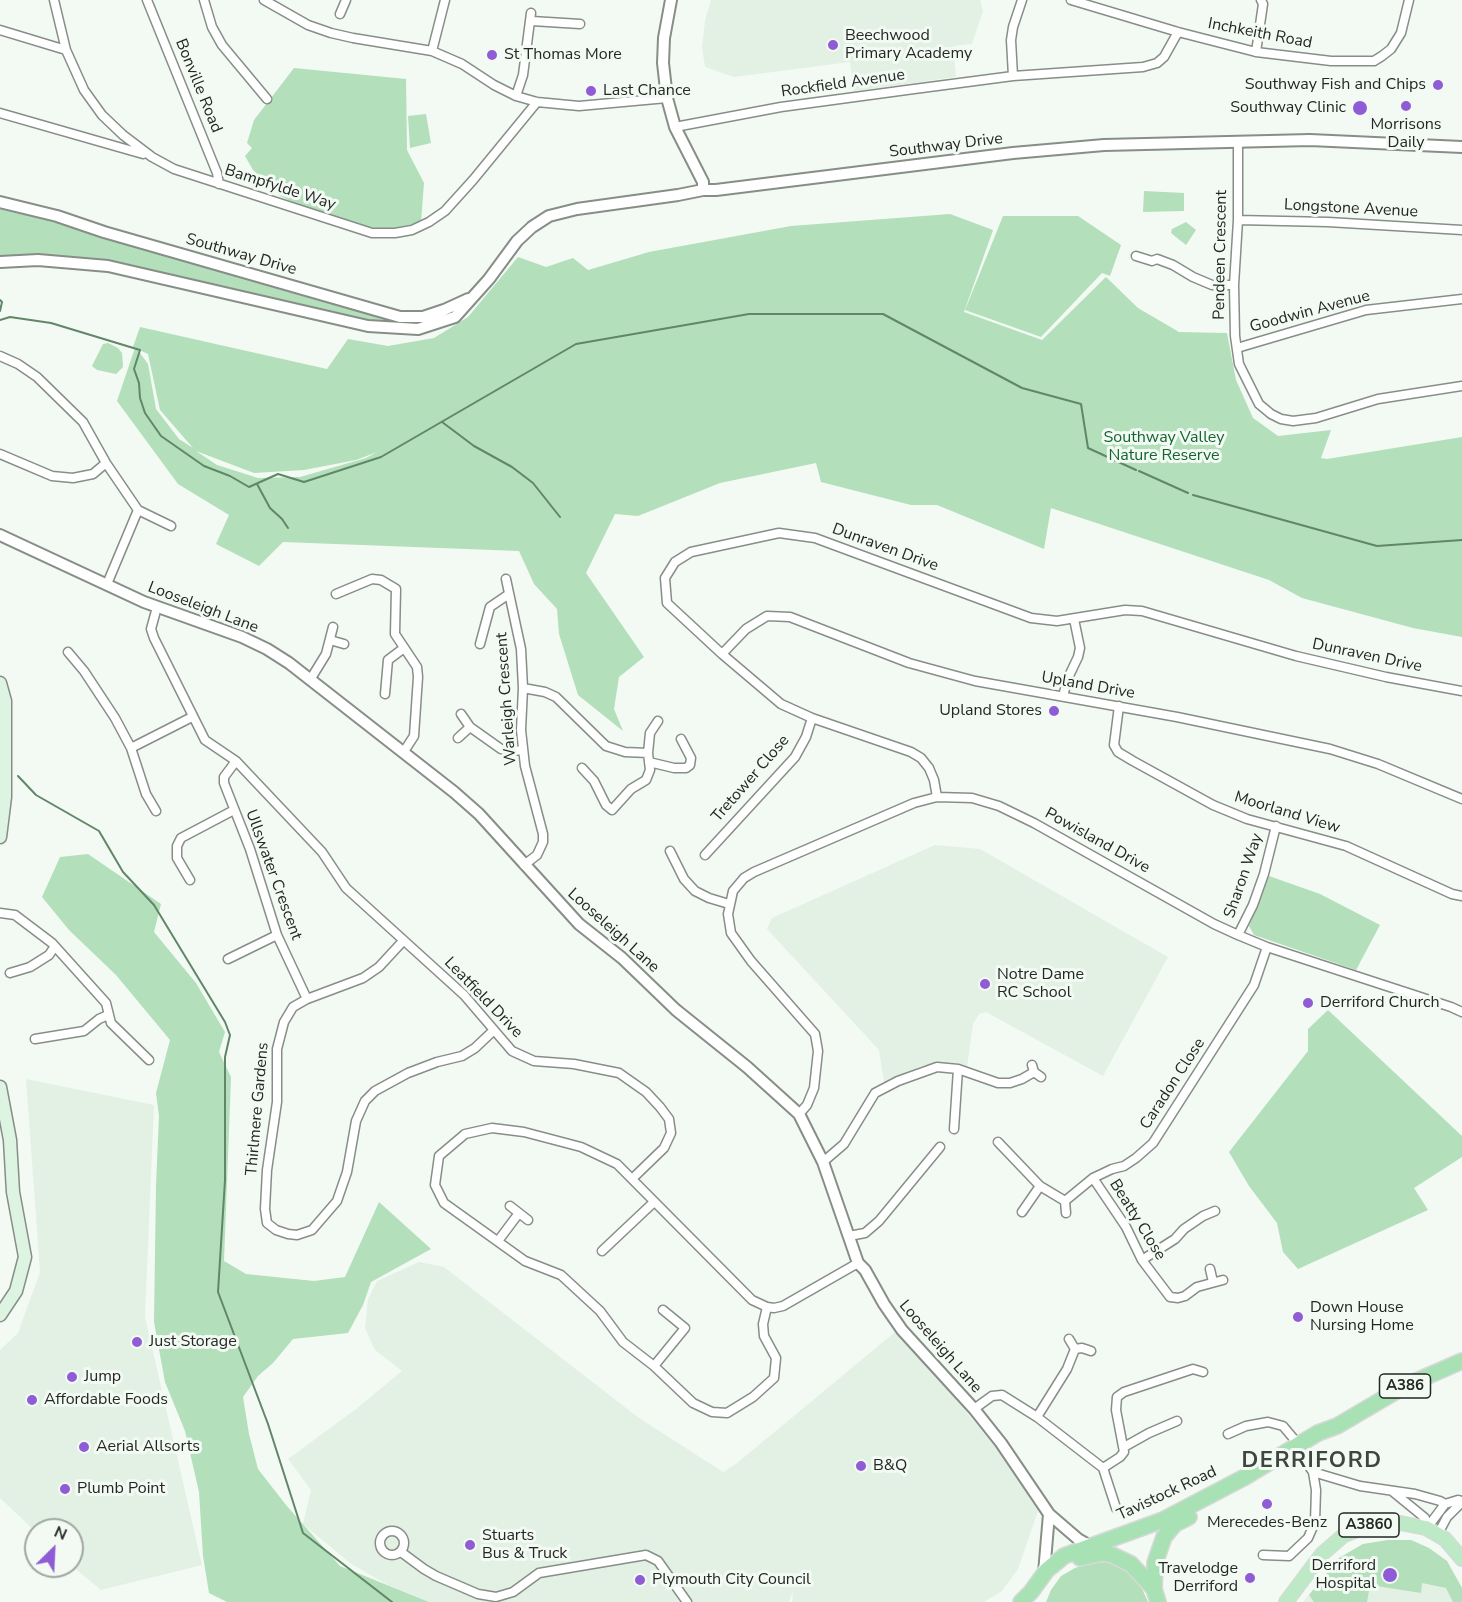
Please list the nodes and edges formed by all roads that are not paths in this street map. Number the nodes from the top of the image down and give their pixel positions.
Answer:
1 (54, 0) edge
2 (147, 0) edge
3 (204, 0) edge
4 (264, 0) edge
5 (346, 0) edge
6 (671, 0) edge
7 (1022, 0) edge
8 (1071, 0) edge
9 (1261, 0) edge
10 (1409, 0) edge
11 (444, 1) edge
12 (340, 14) dead end
13 (580, 24) dead end
14 (0, 30) edge
15 (1178, 32) junction
16 (66, 50) junction
17 (432, 51) junction
18 (1256, 52) junction
19 (1013, 76) junction
20 (516, 96) junction
21 (667, 98) junction
22 (267, 99) dead end
23 (537, 102) junction
24 (0, 113) edge
25 (675, 127) junction
26 (123, 135) junction
27 (1238, 141) junction
28 (116, 146) junction
29 (1462, 147) edge
30 (152, 157) junction
31 (219, 184) junction
32 (703, 190) junction
33 (0, 202) edge
34 (1238, 220) junction
35 (1462, 230) edge
36 (1136, 256) dead end
37 (0, 262) edge
38 (1234, 285) junction
39 (472, 297) junction
40 (1462, 299) edge
41 (1237, 348) junction
42 (0, 356) edge
43 (1462, 386) edge
44 (0, 454) edge
45 (106, 463) junction
46 (138, 510) junction
47 (171, 526) dead end
48 (0, 536) edge
49 (506, 579) dead end
50 (107, 584) junction
51 (340, 589) dead end
52 (509, 594) junction
53 (157, 607) junction
54 (1074, 619) junction
55 (333, 627) dead end
56 (330, 640) junction
57 (344, 644) dead end
58 (480, 644) dead end
59 (404, 648) junction
60 (68, 652) dead end
61 (722, 654) junction
62 (310, 680) junction
63 (0, 683) edge
64 (524, 688) junction
65 (1462, 691) edge
66 (385, 694) dead end
67 (1063, 696) junction
68 (1119, 706) junction
69 (461, 714) dead end
70 (192, 717) junction
71 (812, 718) junction
72 (658, 721) dead end
73 (470, 727) junction
74 (458, 738) dead end
75 (681, 739) dead end
76 (131, 748) junction
77 (523, 750) junction
78 (403, 753) junction
79 (649, 757) junction
80 (236, 761) junction
81 (582, 768) dead end
82 (937, 797) junction
83 (1462, 799) edge
84 (622, 800) junction
85 (630, 806) dead end
86 (234, 810) junction
87 (156, 811) dead end
88 (1276, 826) junction
89 (0, 837) edge
90 (670, 851) dead end
91 (705, 855) dead end
92 (524, 865) junction
93 (190, 880) dead end
94 (1462, 896) edge
95 (729, 903) junction
96 (0, 913) edge
97 (277, 935) junction
98 (1238, 935) junction
99 (403, 941) junction
100 (55, 946) junction
101 (1267, 947) junction
102 (228, 959) dead end
103 (10, 974) dead end
104 (307, 999) junction
105 (1462, 1012) edge
106 (108, 1015) junction
107 (494, 1030) junction
108 (35, 1039) dead end
109 (149, 1059) dead end
110 (958, 1070) junction
111 (1036, 1071) dead end
112 (0, 1087) edge
113 (799, 1114) junction
114 (954, 1129) dead end
115 (998, 1142) dead end
116 (940, 1147) dead end
117 (823, 1162) junction
118 (633, 1178) junction
119 (1093, 1178) junction
120 (1040, 1186) junction
121 (1065, 1201) junction
122 (654, 1202) junction
123 (510, 1206) dead end
124 (1215, 1211) dead end
125 (1022, 1212) dead end
126 (519, 1213) junction
127 (1066, 1213) dead end
128 (528, 1220) dead end
129 (849, 1236) junction
130 (498, 1240) junction
131 (613, 1241) junction
132 (620, 1249) dead end
133 (602, 1251) dead end
134 (1142, 1260) junction
135 (858, 1263) junction
136 (1210, 1269) dead end
137 (1223, 1280) dead end
138 (1213, 1282) junction
139 (766, 1307) junction
140 (663, 1310) dead end
141 (0, 1315) edge
142 (1069, 1339) dead end
143 (1075, 1349) junction
144 (1091, 1352) dead end
145 (1462, 1361) edge
146 (654, 1366) junction
147 (1203, 1372) dead end
148 (974, 1409) junction
149 (1037, 1417) junction
150 (1177, 1421) dead end
151 (1228, 1434) dead end
152 (1124, 1447) junction
153 (1300, 1450) junction
154 (1103, 1468) junction
155 (1313, 1472) junction
156 (1391, 1491) junction
157 (1462, 1501) edge
158 (1445, 1504) junction
159 (1116, 1508) dead end
160 (1049, 1514) junction
161 (1432, 1531) junction
162 (1097, 1549) junction
163 (401, 1552) dead end
164 (1263, 1555) dead end
165 (1462, 1559) edge
166 (1043, 1579) junction
167 (1158, 1597) edge
168 (687, 1602) edge
169 (1021, 1602) edge
170 (1035, 1602) edge
171 (1286, 1602) edge

1 - 16 street, Bampfylde Way
2 - 31 street, Bonville Road
3 - 22 street
4 - 17 street
5 - 12 street
6 - 21 street
7 - 19 street
8 - 15 street, Inchkeith Road
9 - 18 street
10 - 18 street, Inchkeith Road
11 - 17 street
13 - 20 street
14 - 16 street
15 - 18 street, Inchkeith Road
15 - 19 street, Rockfield Avenue
16 - 26 street, Bampfylde Way
17 - 20 street
19 - 25 street, Rockfield Avenue
20 - 23 street
21 - 23 street
21 - 25 street
23 - 31 street, Bampfylde Way
24 - 28 street
25 - 32 street
26 - 28 street
26 - 30 street, Bampfylde Way
27 - 29 street, Southway Drive
27 - 32 street, Southway Drive
27 - 34 street, Pendeen Crescent
28 - 30 street
30 - 31 street, Bampfylde Way
32 - 39 street, Southway Drive
33 - 39 street, Southway Drive
34 - 35 street, Longstone Avenue
34 - 38 street, Pendeen Crescent
36 - 38 street
37 - 39 street, Southway Drive
38 - 41 street, Pendeen Crescent
40 - 41 street, Goodwin Avenue
41 - 43 street, Pendeen Crescent
42 - 45 street
44 - 45 street
45 - 46 street
46 - 47 street
46 - 50 street
48 - 50 street, Looseleigh Lane
49 - 52 street, Warleigh Crescent
50 - 53 street, Looseleigh Lane
51 - 59 street
52 - 58 street, Warleigh Crescent
52 - 64 street, Warleigh Crescent
53 - 62 street, Looseleigh Lane
53 - 70 street, Leatfield Drive
54 - 61 street, Dunraven Drive
54 - 65 street, Dunraven Drive
54 - 67 street
55 - 56 street
56 - 57 street
56 - 62 street
59 - 66 street
59 - 78 street
60 - 76 street
61 - 67 street, Upland Drive
61 - 71 street, Dunraven Drive
62 - 78 street, Looseleigh Lane
63 - 89 main road
64 - 77 street, Warleigh Crescent
64 - 79 street
67 - 68 street, Upland Drive
68 - 83 street, Upland Drive
68 - 88 street, Moorland View
69 - 73 street
70 - 76 street
70 - 80 street, Leatfield Drive
71 - 82 street, Dunraven Drive
71 - 91 street, Tretower Close
72 - 79 street
73 - 74 street
73 - 77 street
75 - 79 street
76 - 87 street
77 - 92 street, Warleigh Crescent
78 - 92 street, Looseleigh Lane
79 - 84 street
80 - 86 street, Ullswater Crescent
80 - 99 street, Leatfield Drive
81 - 84 street
82 - 95 street, Powisland Drive
82 - 98 street, Powisland Drive
84 - 85 street
86 - 93 street
86 - 97 street, Ullswater Crescent
88 - 94 street, Moorland View
88 - 98 street, Sharon Way
90 - 95 street
92 - 113 street, Looseleigh Lane
95 - 113 street
96 - 100 street
97 - 102 street
97 - 104 street, Ullswater Crescent
98 - 101 street, Powisland Drive
99 - 104 street, Thirlmere Gardens
99 - 107 street, Leatfield Drive
100 - 103 street
100 - 106 street
101 - 105 street, Powisland Drive
101 - 119 street, Caradon Close
104 - 107 street, Thirlmere Gardens
106 - 108 street
106 - 109 street
107 - 118 street, Leatfield Drive
110 - 111 street
110 - 114 street
110 - 117 street
112 - 141 main road
113 - 117 street, Looseleigh Lane
115 - 120 street
116 - 129 street
117 - 129 street, Looseleigh Lane
118 - 122 street
118 - 130 street
119 - 121 street, Caradon Close
119 - 134 street, Beatty Close
120 - 121 street
120 - 125 street
121 - 127 street
122 - 131 street
122 - 139 street
123 - 126 street
124 - 134 street
126 - 128 street
126 - 130 street
129 - 135 street, Looseleigh Lane
130 - 146 street
131 - 132 street
131 - 133 street
134 - 138 street, Beatty Close
135 - 139 street
135 - 148 street, Looseleigh Lane
136 - 138 street
137 - 138 street, Beatty Close
139 - 146 street
140 - 146 street
142 - 143 street
143 - 144 street
143 - 149 street
145 - 153 highway, Tavistock Road / A386
147 - 152 street
148 - 149 street
148 - 160 street, Looseleigh Lane
149 - 154 street
150 - 152 street
151 - 153 street
152 - 154 street
153 - 155 street
153 - 162 highway, Tavistock Road / A386
153 - 167 highway, Tavistock Road / A386
154 - 159 street
155 - 156 street
155 - 164 street
156 - 158 street
156 - 161 street
157 - 158 street
157 - 161 street
158 - 161 street
160 - 162 street, Looseleigh Lane
160 - 166 street
161 - 165 main road
161 - 171 main road, A3860
162 - 166 highway, Tavistock Road / A386
162 - 167 highway
163 - 168 street
166 - 169 highway, Tavistock Road / A386
166 - 170 highway

